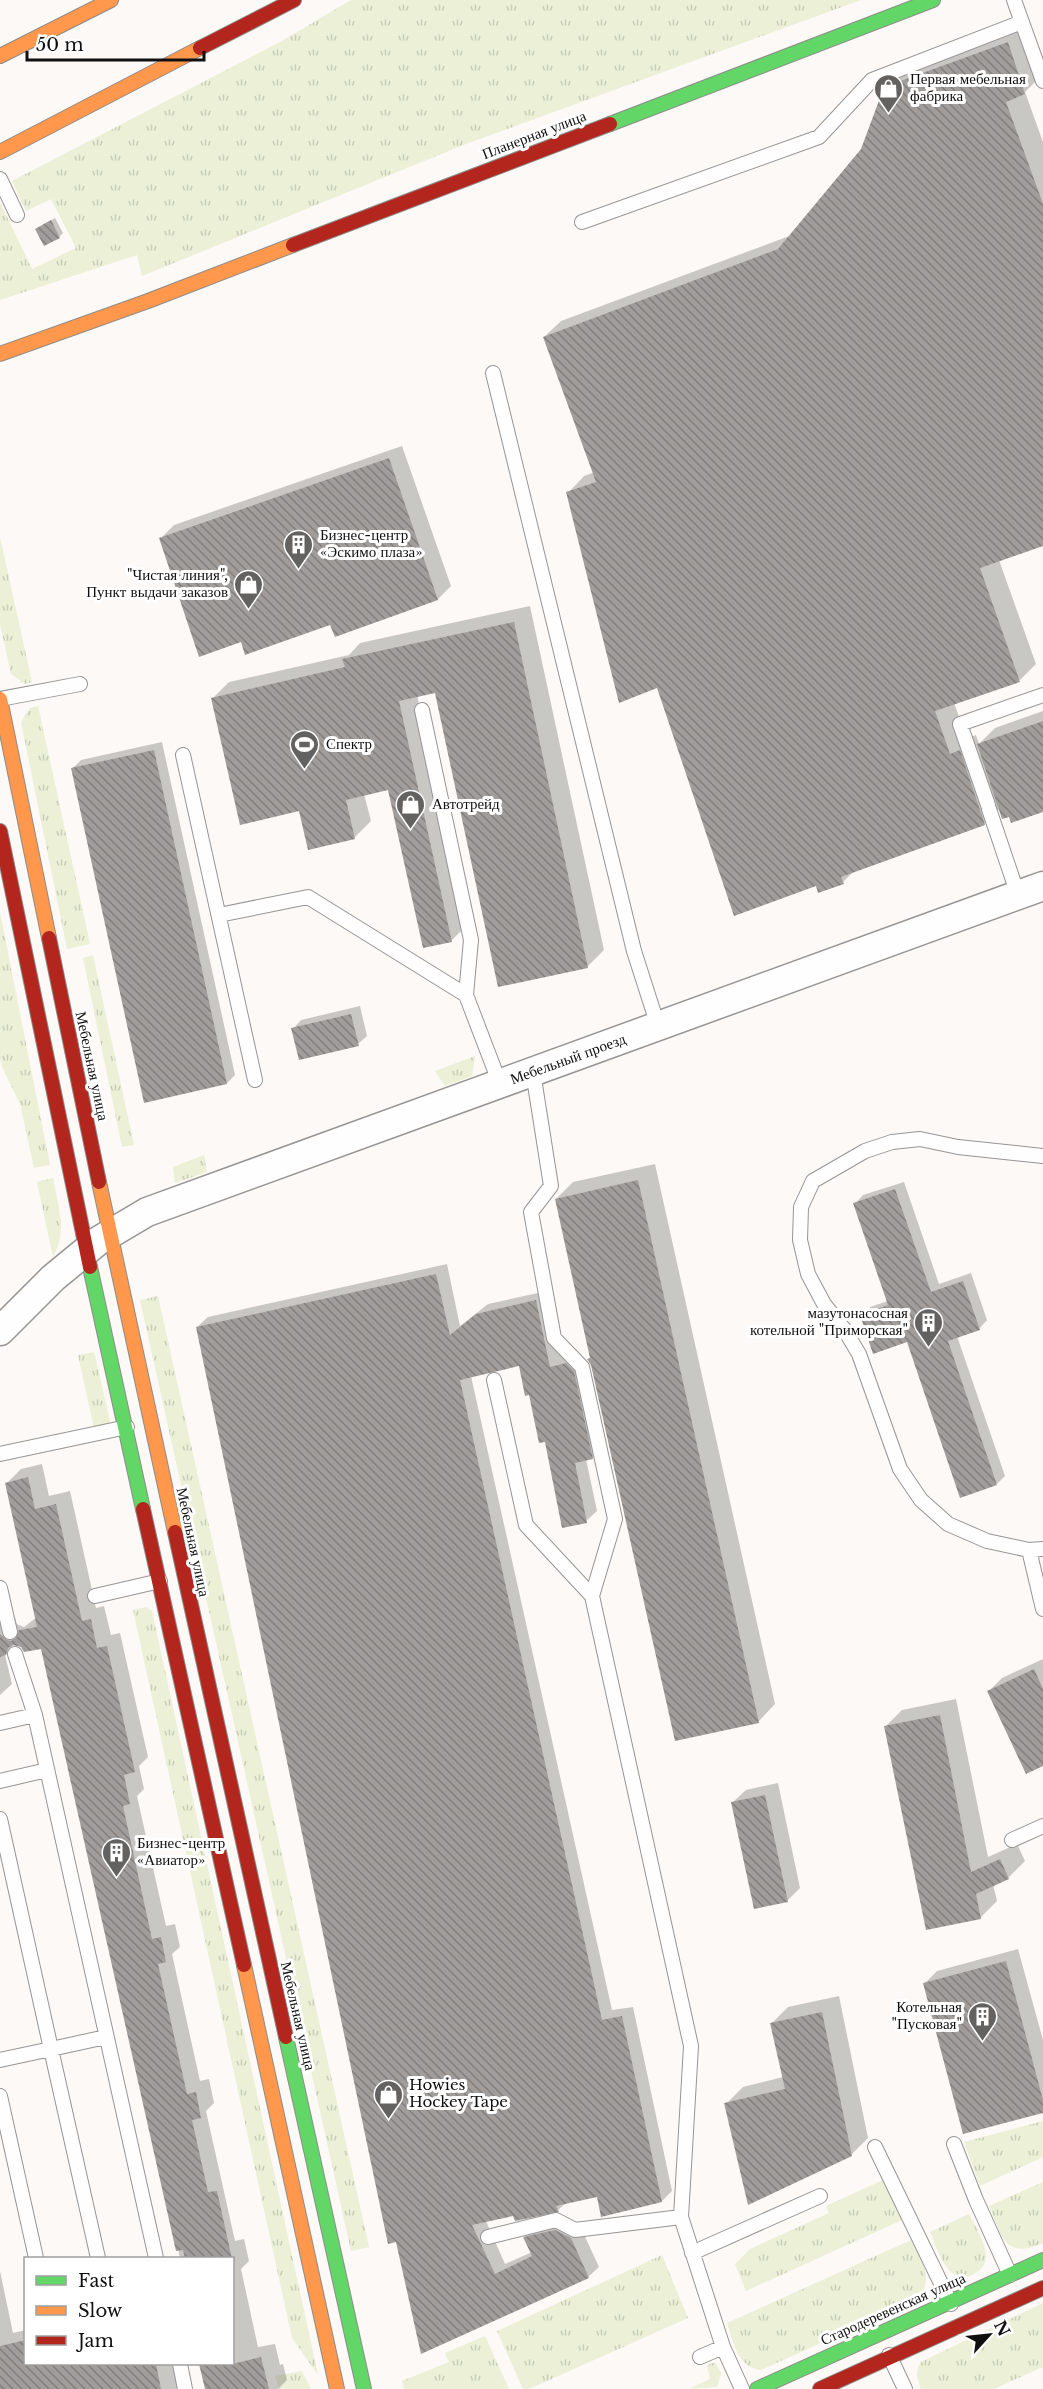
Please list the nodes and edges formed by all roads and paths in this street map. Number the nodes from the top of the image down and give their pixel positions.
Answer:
1 (111, 0) edge
2 (294, 0) edge
3 (933, 0) edge
4 (1014, 0) edge
5 (1022, 22) junction
6 (1036, 41) edge
7 (0, 56) edge
8 (1043, 81) edge
9 (0, 152) edge
10 (0, 179) edge
11 (17, 215) dead end
12 (582, 222) dead end
13 (0, 354) edge
14 (493, 373) dead end
15 (80, 684) dead end
16 (1043, 695) edge
17 (0, 699) edge
18 (422, 710) dead end
19 (183, 755) dead end
20 (0, 831) edge
21 (1031, 890) edge
22 (219, 915) junction
23 (466, 995) junction
24 (658, 1026) junction
25 (533, 1072) junction
26 (255, 1080) dead end
27 (500, 1084) junction
28 (1043, 1156) edge
29 (98, 1242) junction
30 (0, 1331) edge
31 (494, 1380) dead end
32 (150, 1422) junction
33 (125, 1427) junction
34 (0, 1454) edge
35 (1036, 1550) edge
36 (183, 1576) junction
37 (158, 1582) junction
38 (0, 1588) edge
39 (95, 1596) dead end
40 (592, 1596) junction
41 (1043, 1609) edge
42 (10, 1632) dead end
43 (15, 1654) dead end
44 (35, 1715) junction
45 (0, 1723) edge
46 (47, 1770) junction
47 (0, 1781) edge
48 (0, 1819) edge
49 (1043, 1826) edge
50 (1012, 1840) dead end
51 (106, 2037) junction
52 (51, 2049) junction
53 (0, 2061) edge
54 (0, 2096) edge
55 (954, 2144) dead end
56 (875, 2146) dead end
57 (820, 2196) dead end
58 (681, 2217) junction
59 (488, 2237) dead end
60 (692, 2253) junction
61 (36, 2257) edge
62 (98, 2257) edge
63 (156, 2257) edge
64 (1043, 2260) edge
65 (1010, 2275) junction
66 (1043, 2288) edge
67 (1020, 2298) junction
68 (950, 2302) junction
69 (961, 2325) junction
70 (879, 2334) junction
71 (723, 2347) junction
72 (842, 2350) junction
73 (700, 2357) dead end
74 (890, 2357) junction
75 (180, 2365) edge
76 (853, 2374) junction
77 (185, 2389) edge
78 (337, 2389) edge
79 (364, 2389) edge
80 (742, 2389) edge
81 (757, 2389) edge
82 (820, 2389) edge
83 (860, 2389) edge
84 (905, 2389) edge

1 - 7 main road
2 - 9 main road
3 - 13 main road, Планерная улица
4 - 5 lane
5 - 6 lane
5 - 12 lane
6 - 8 lane
10 - 11 lane
14 - 24 lane
15 - 17 lane
16 - 21 lane
17 - 29 main road, Мебельная улица
18 - 23 lane
19 - 22 lane
20 - 29 main road, Мебельная улица
21 - 24 street, Мебельный проезд
22 - 23 lane
22 - 26 lane
23 - 27 lane
24 - 25 street, Мебельный проезд
25 - 27 street, Мебельный проезд
25 - 40 lane
27 - 29 street, Мебельный проезд
28 - 35 lane
29 - 30 street, Мебельный проезд
29 - 32 main road, Мебельная улица
29 - 33 main road, Мебельная улица
31 - 40 lane
32 - 33 lane
32 - 36 main road, Мебельная улица
33 - 34 lane
33 - 37 main road, Мебельная улица
35 - 41 lane
36 - 37 lane
36 - 79 main road, Мебельная улица
37 - 39 lane
37 - 78 main road, Мебельная улица
38 - 42 lane
40 - 58 lane
43 - 44 lane
44 - 45 lane
44 - 46 lane
46 - 47 lane
46 - 51 lane
48 - 52 lane
49 - 50 lane
51 - 52 lane
51 - 63 lane
52 - 53 lane
52 - 62 lane
54 - 61 lane
55 - 65 lane
56 - 68 lane
57 - 60 lane
58 - 59 lane
58 - 60 lane
60 - 71 lane
64 - 65 main road, Стародеревенская улица
65 - 67 lane
65 - 68 main road, Стародеревенская улица
66 - 67 main road
67 - 69 main road
68 - 69 lane
68 - 70 main road, Стародеревенская улица
69 - 74 main road
70 - 72 main road, Стародеревенская улица
70 - 74 lane
71 - 73 lane
71 - 80 lane
72 - 76 lane
72 - 81 main road, Стародеревенская улица
74 - 76 main road
74 - 84 lane
75 - 77 lane
76 - 82 main road
76 - 83 lane

